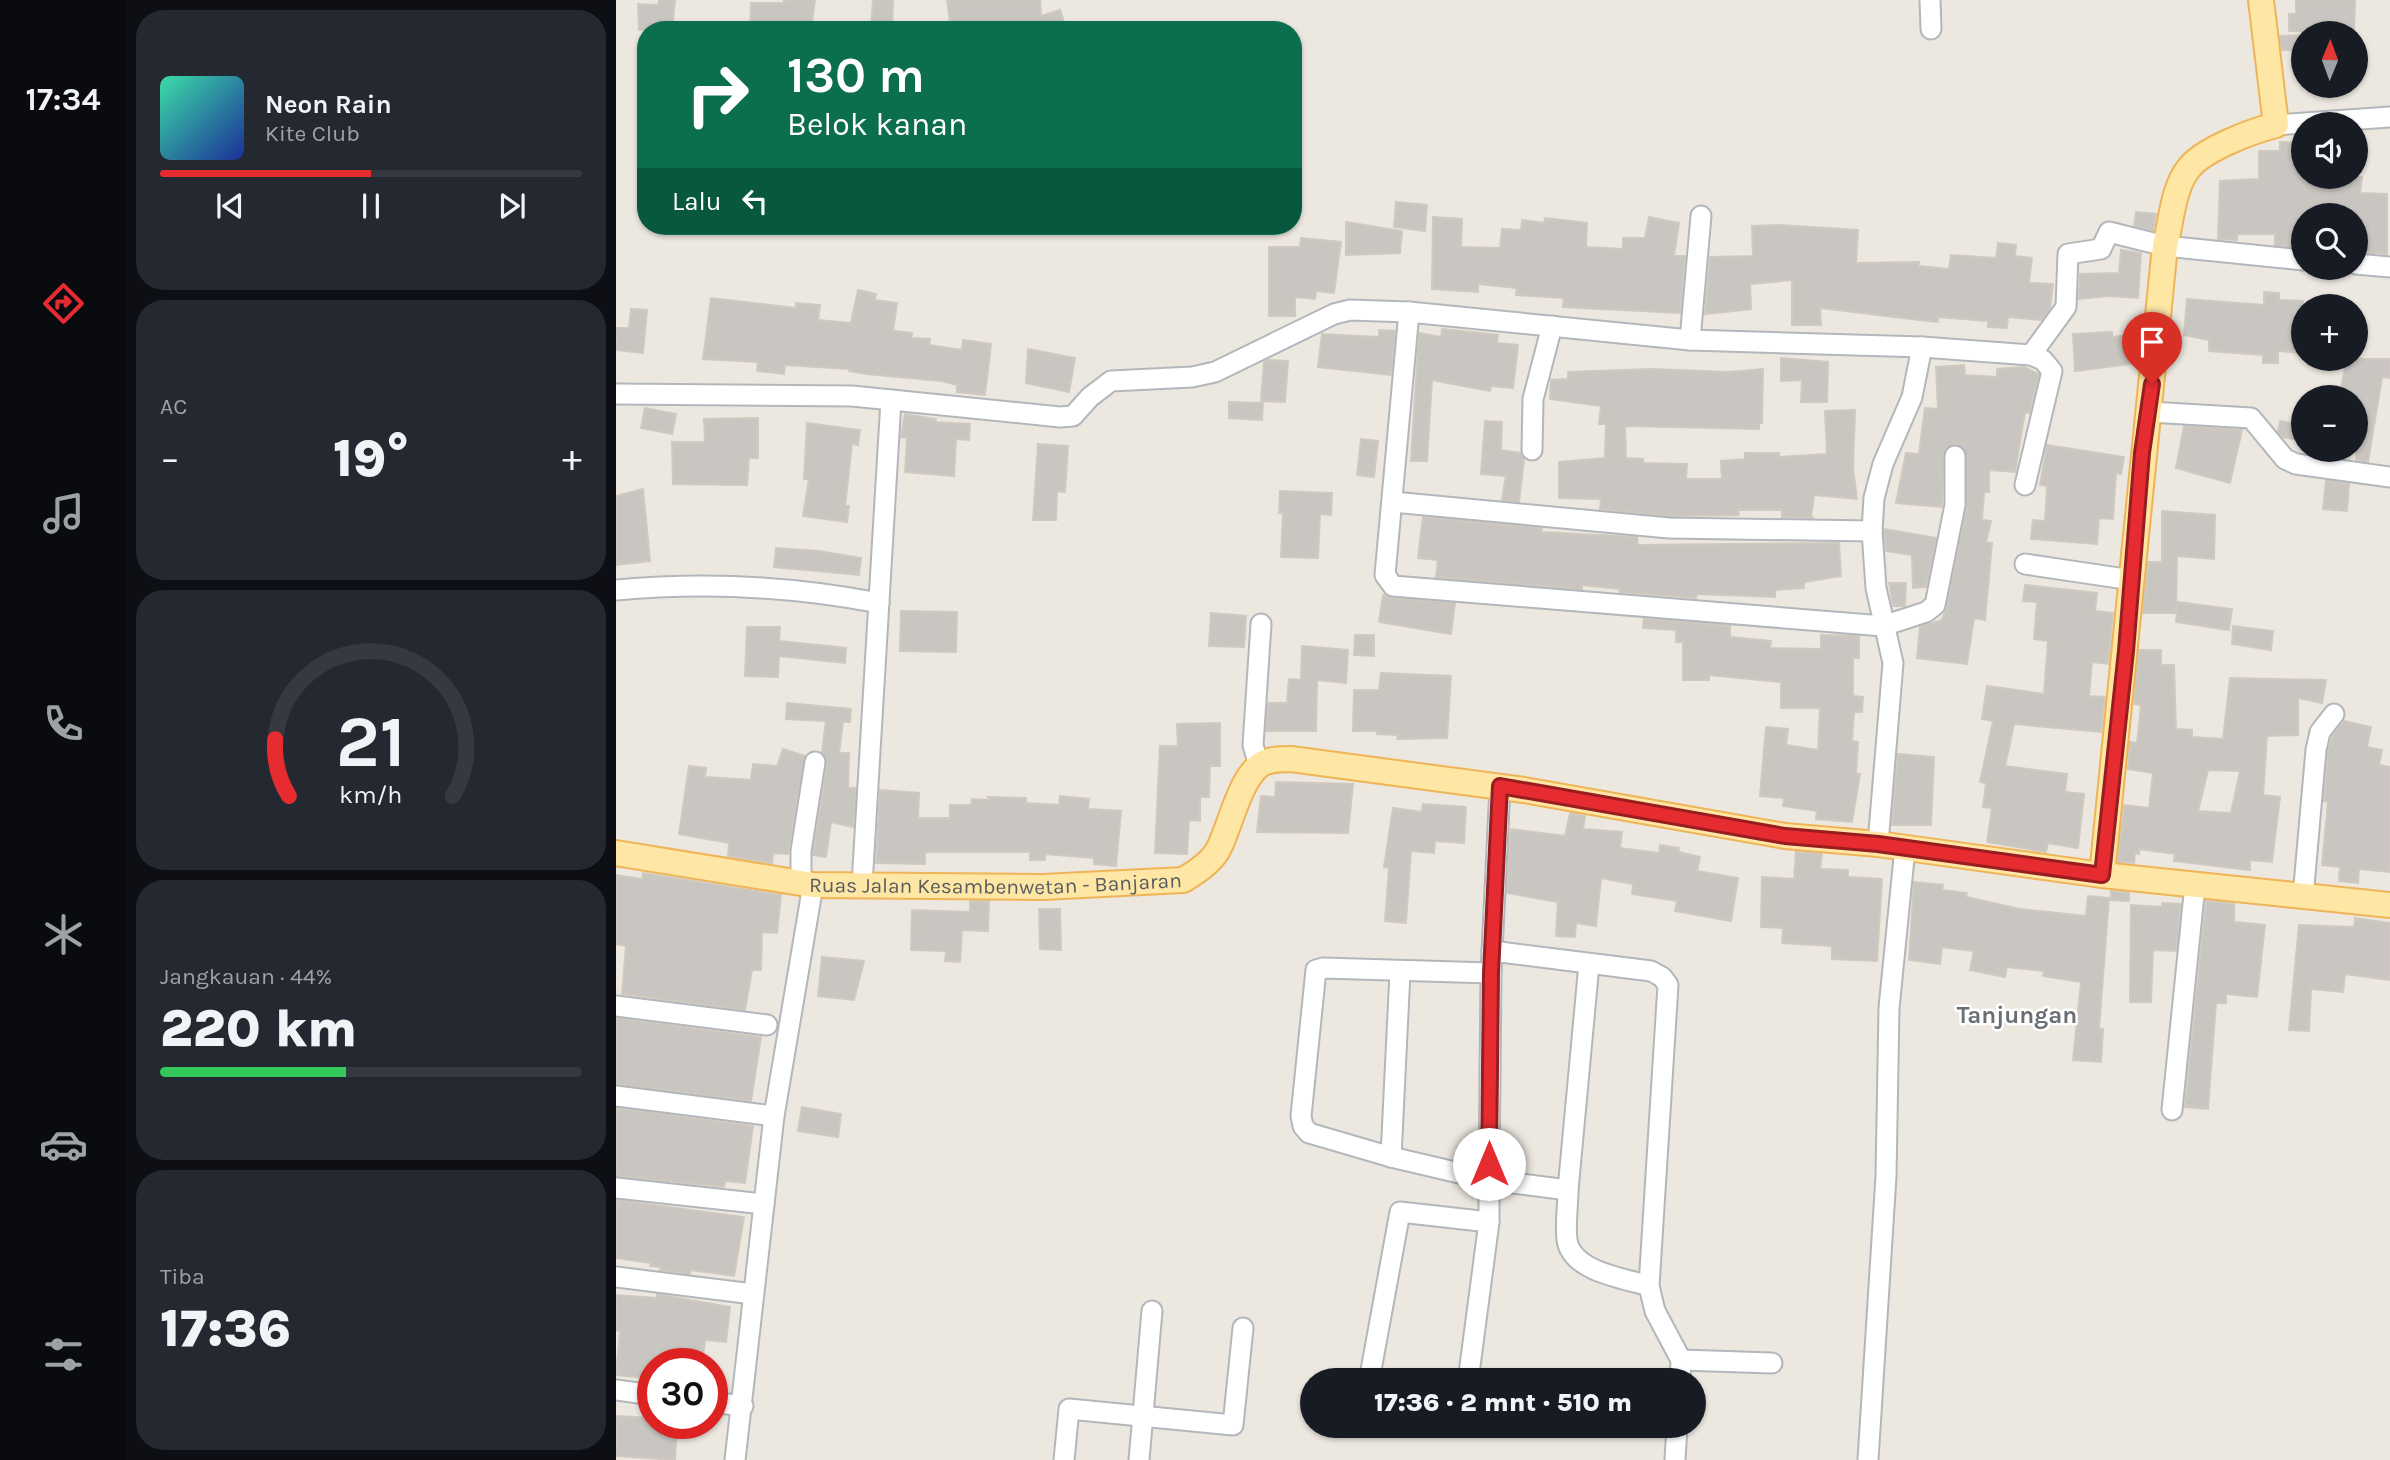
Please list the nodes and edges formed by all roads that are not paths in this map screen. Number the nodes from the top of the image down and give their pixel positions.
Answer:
1 (1930, 0) edge
2 (2262, 0) edge
3 (1931, 29) dead end
4 (2390, 117) edge
5 (2276, 125) junction
6 (1701, 216) dead end
7 (2165, 246) junction
8 (2291, 259) edge
9 (2368, 265) edge
10 (2390, 267) edge
11 (1409, 312) junction
12 (1552, 326) junction
13 (1690, 340) junction
14 (1922, 347) junction
15 (2031, 355) junction
16 (616, 394) edge
17 (891, 400) junction
18 (2150, 412) junction
19 (1532, 450) dead end
20 (1955, 456) dead end
21 (2390, 477) edge
22 (2025, 485) dead end
23 (1393, 502) junction
24 (1872, 531) junction
25 (2025, 564) dead end
26 (2132, 580) junction
27 (616, 590) edge
28 (879, 603) junction
29 (1261, 624) dead end
30 (1883, 626) junction
31 (2334, 714) dead end
32 (816, 762) dead end
33 (1259, 766) junction
34 (1500, 786) junction
35 (1878, 844) junction
36 (1905, 848) junction
37 (616, 853) edge
38 (2102, 875) junction
39 (807, 885) junction
40 (862, 885) junction
41 (2195, 885) junction
42 (2303, 897) junction
43 (2390, 905) edge
44 (1492, 951) junction
45 (1589, 964) junction
46 (1400, 972) junction
47 (1491, 973) junction
48 (616, 1006) edge
49 (767, 1024) dead end
50 (616, 1096) edge
51 (2172, 1111) dead end
52 (774, 1116) junction
53 (1391, 1157) junction
54 (1489, 1180) junction
55 (616, 1188) edge
56 (1568, 1190) junction
57 (764, 1204) junction
58 (1489, 1223) junction
59 (616, 1278) edge
60 (1649, 1286) junction
61 (753, 1294) junction
62 (1152, 1311) dead end
63 (1243, 1328) dead end
64 (1681, 1360) junction
65 (1772, 1363) dead end
66 (1371, 1368) edge
67 (1470, 1368) edge
68 (1681, 1368) edge
69 (616, 1390) edge
70 (637, 1393) edge
71 (728, 1404) edge
72 (743, 1406) junction
73 (1143, 1416) junction
74 (1676, 1438) edge
75 (735, 1460) edge
76 (1065, 1460) edge
77 (1139, 1460) edge
78 (1675, 1460) edge
79 (1868, 1460) edge

1 - 3 street
2 - 5 main road
4 - 5 street
5 - 7 main road
6 - 13 street
7 - 8 street
7 - 15 street
7 - 18 main road
9 - 10 street
11 - 12 street
11 - 17 street
11 - 23 street
12 - 13 street
12 - 19 street
13 - 14 street
14 - 15 street
14 - 24 street
15 - 22 street
16 - 17 street
17 - 28 street
18 - 21 street
18 - 26 main road
20 - 30 street
23 - 24 street
23 - 30 street
24 - 30 street
25 - 26 street
26 - 38 main road
27 - 28 street
28 - 40 street
29 - 33 street
30 - 35 street
31 - 42 street
32 - 39 street
33 - 34 main road
33 - 40 main road, Ruas Jalan Kesambenwetan - Banjaran
34 - 35 main road
34 - 44 street
35 - 36 main road
36 - 38 main road
36 - 79 street
37 - 39 main road, Ruas Jalan Kesambenwetan - Banjaran
38 - 41 main road
39 - 40 main road, Ruas Jalan Kesambenwetan - Banjaran
39 - 52 street
41 - 42 main road
41 - 51 street
42 - 43 main road
44 - 45 street
44 - 47 street
45 - 56 street
45 - 60 street
46 - 47 street
46 - 53 street
46 - 53 street
47 - 54 street
48 - 49 street
50 - 52 street
52 - 57 street
53 - 54 street
54 - 56 street
54 - 58 street
55 - 57 street
56 - 60 street
57 - 61 street
58 - 66 street
58 - 67 street
59 - 61 street
60 - 64 street
61 - 72 street
62 - 73 street
63 - 73 street
64 - 65 street
64 - 68 street
69 - 70 street
71 - 72 street
72 - 75 street
73 - 76 street
73 - 77 street
74 - 78 street

